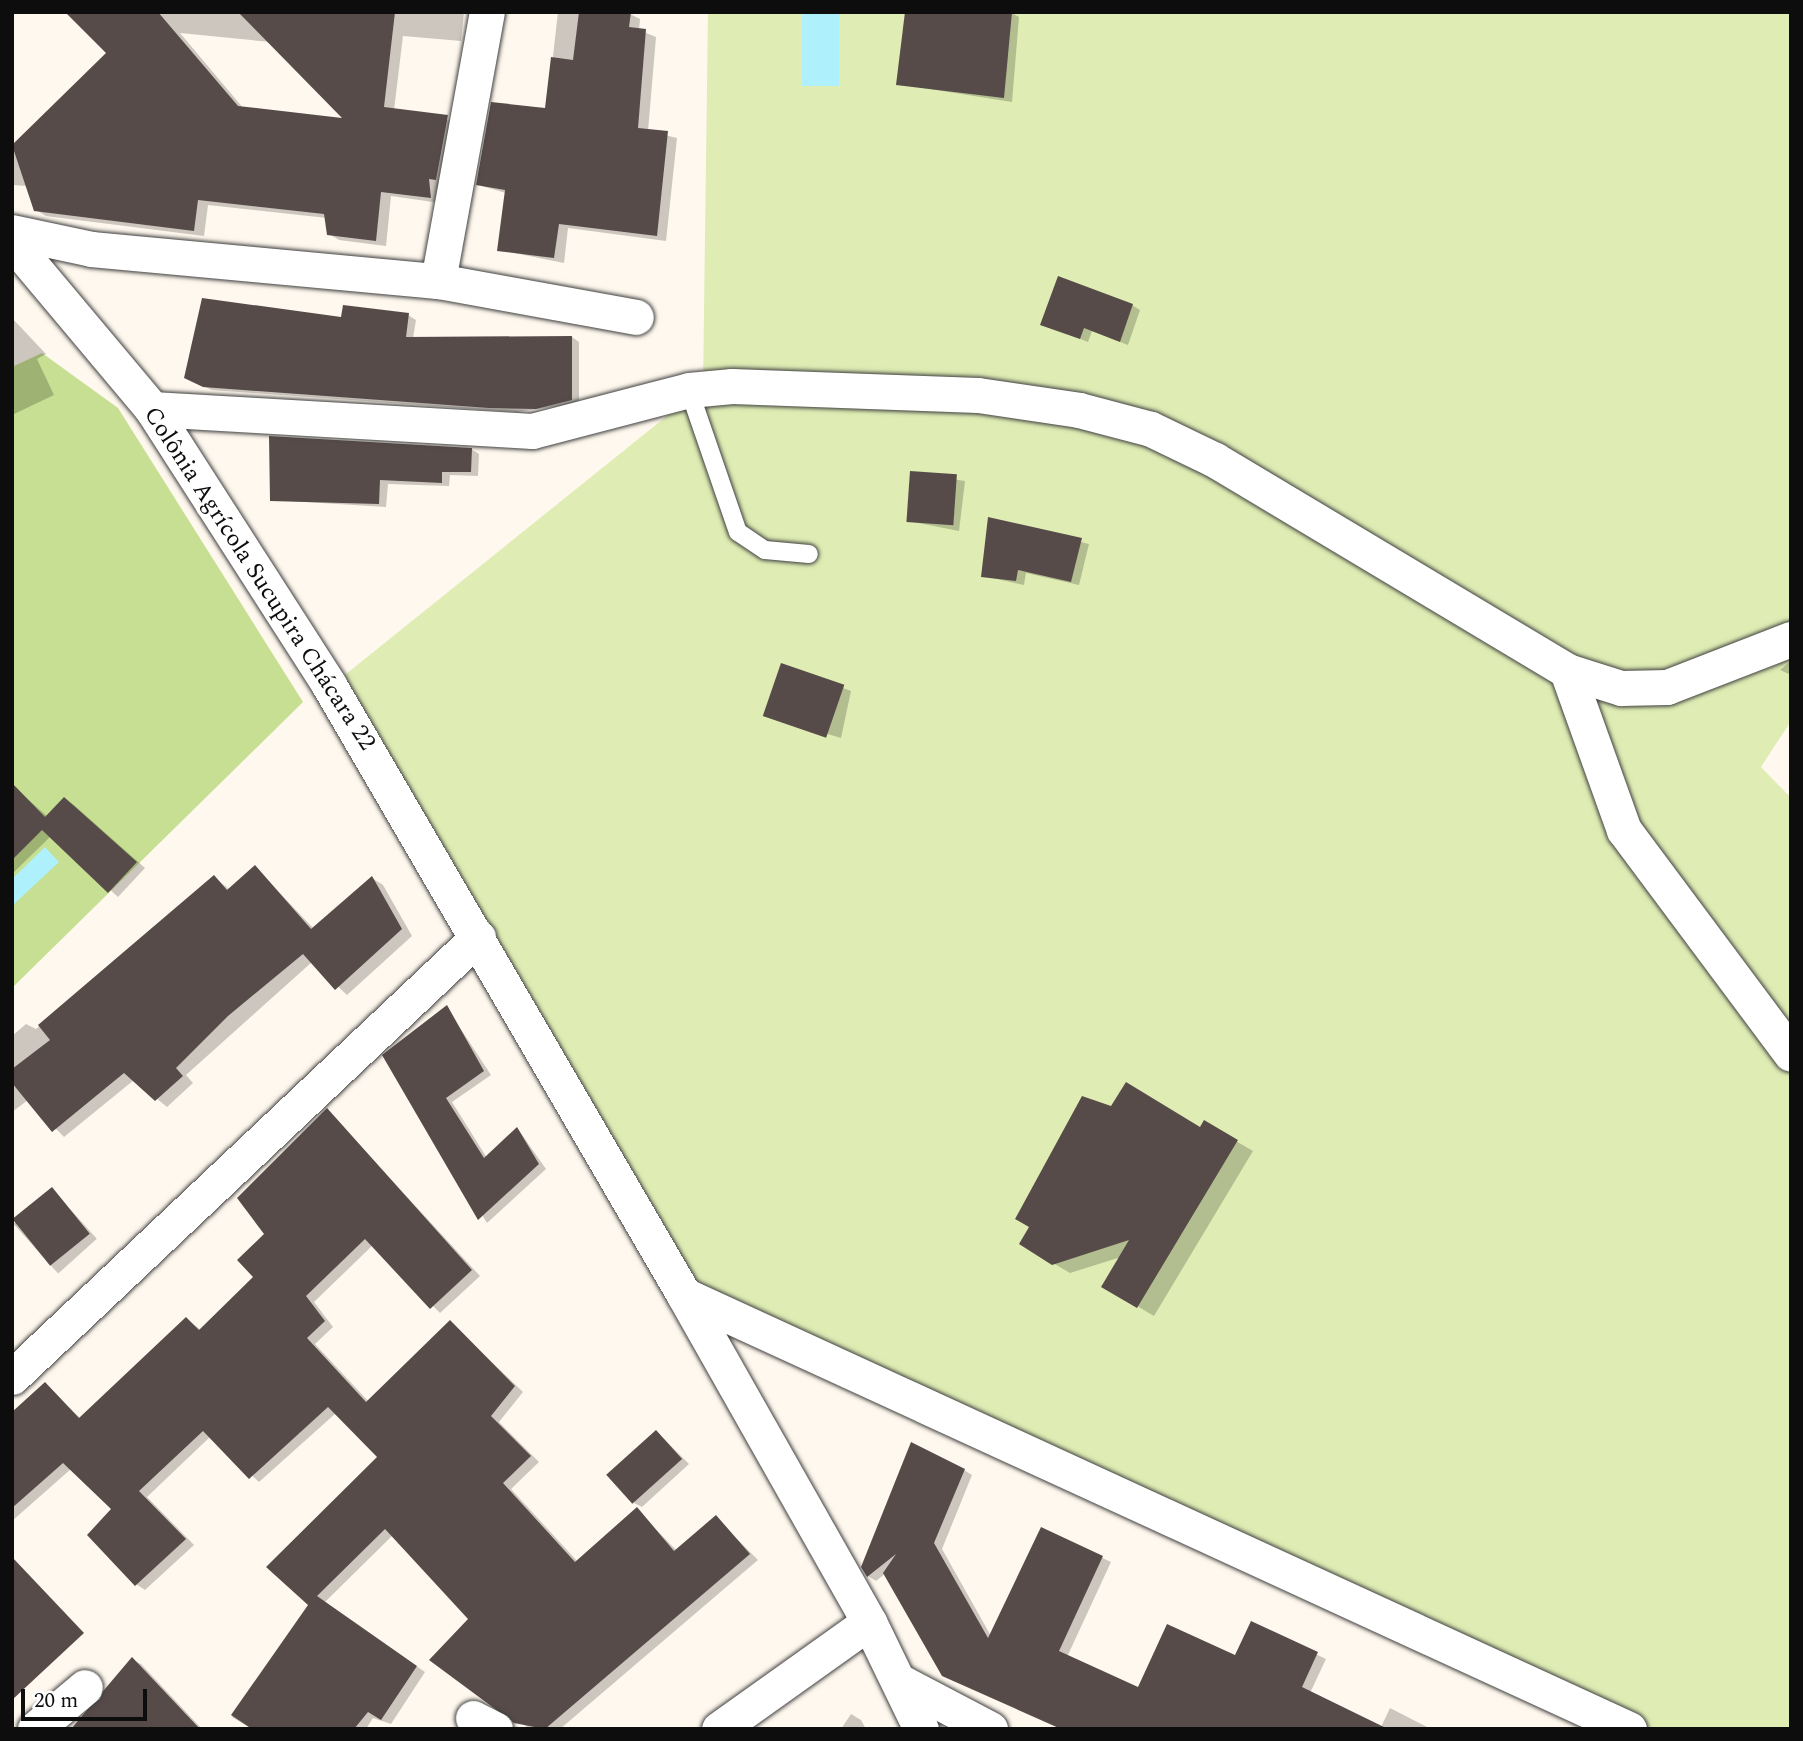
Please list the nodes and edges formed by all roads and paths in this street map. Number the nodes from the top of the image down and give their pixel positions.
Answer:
1 (487, 12) edge
2 (12, 232) edge
3 (12, 242) edge
4 (438, 281) junction
5 (636, 317) dead end
6 (689, 390) junction
7 (152, 409) junction
8 (809, 554) dead end
9 (1791, 639) edge
10 (1567, 671) junction
11 (478, 937) junction
12 (1791, 1054) edge
13 (684, 1295) junction
14 (12, 1377) edge
15 (869, 1622) junction
16 (900, 1681) junction
17 (85, 1687) dead end
18 (36, 1729) edge
19 (719, 1729) edge
20 (920, 1729) edge
21 (990, 1729) edge
22 (1629, 1729) edge

1 - 4 street
2 - 4 street
3 - 7 street, Colônia Agrícola Sucupira Chácara 22
4 - 5 street
6 - 7 street
6 - 8 lane
6 - 10 street
7 - 11 street, Colônia Agrícola Sucupira Chácara 22
9 - 10 street
10 - 12 street
11 - 13 street, Colônia Agrícola Sucupira Chácara 22
11 - 14 street
13 - 15 street, Colônia Agrícola Sucupira Chácara 22
13 - 22 street
15 - 16 street, Colônia Agrícola Sucupira Chácara 22
15 - 19 street
16 - 20 street, Colônia Agrícola Sucupira Chácara 22
16 - 21 street
17 - 18 street

